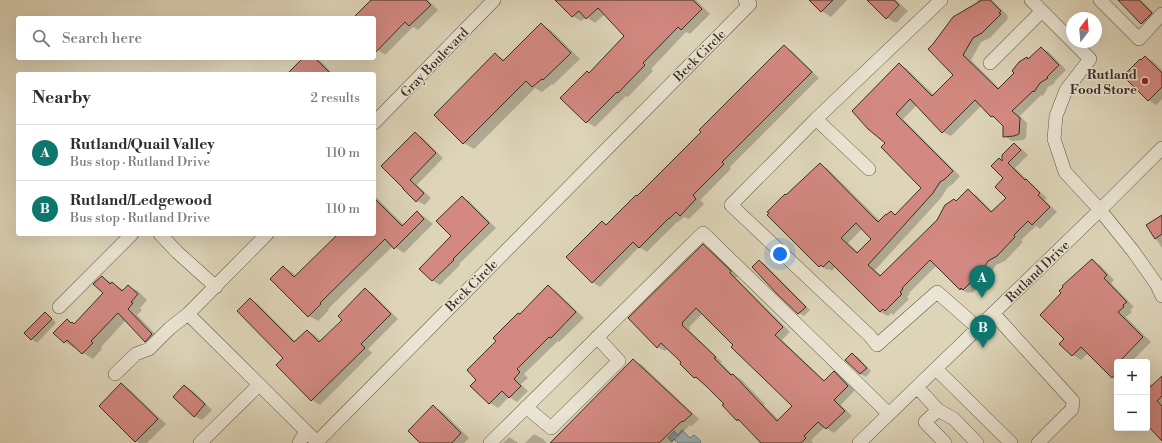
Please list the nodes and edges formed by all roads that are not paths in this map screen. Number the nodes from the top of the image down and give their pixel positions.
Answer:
1 (745, 0) edge
2 (941, 0) edge
3 (1031, 0) edge
4 (1100, 0) edge
5 (486, 3) edge
6 (1042, 11) junction
7 (1162, 14) edge
8 (1066, 34) edge
9 (1080, 48) edge
10 (990, 63) dead end
11 (816, 119) junction
12 (376, 121) edge
13 (1162, 148) edge
14 (868, 168) dead end
15 (1100, 210) junction
16 (130, 236) edge
17 (162, 236) edge
18 (265, 236) edge
19 (216, 287) junction
20 (1162, 296) edge
21 (59, 307) dead end
22 (993, 313) junction
23 (188, 314) junction
24 (978, 328) junction
25 (597, 337) junction
26 (936, 369) junction
27 (115, 374) dead end
28 (259, 385) junction
29 (917, 387) junction
30 (526, 407) junction
31 (938, 410) junction
32 (889, 414) junction
33 (306, 431) junction
34 (200, 443) edge
35 (300, 443) edge
36 (490, 443) edge
37 (859, 443) edge
38 (945, 443) edge
39 (977, 443) edge
40 (1011, 443) edge
41 (1038, 443) edge

1 - 33 street, Beck Circle
2 - 11 street
3 - 6 street
4 - 7 street
5 - 12 street, Gray Boulevard
6 - 8 street
6 - 10 street
9 - 15 street
11 - 14 street
11 - 24 street
13 - 15 street, Rutland Drive
15 - 20 street
15 - 22 street, Rutland Drive
16 - 21 street
17 - 19 street
18 - 19 street
19 - 23 street
22 - 24 street, Rutland Drive
22 - 41 street
23 - 27 street
23 - 28 street, Beck Circle
24 - 26 street, Rutland Drive
25 - 30 street
25 - 30 street
25 - 32 street
26 - 29 street, Rutland Drive
26 - 40 street
28 - 33 street, Beck Circle
28 - 34 street
29 - 31 street
29 - 32 street, Rutland Drive
30 - 36 street
31 - 38 street
31 - 39 street
32 - 37 street, Rutland Drive
33 - 35 street

